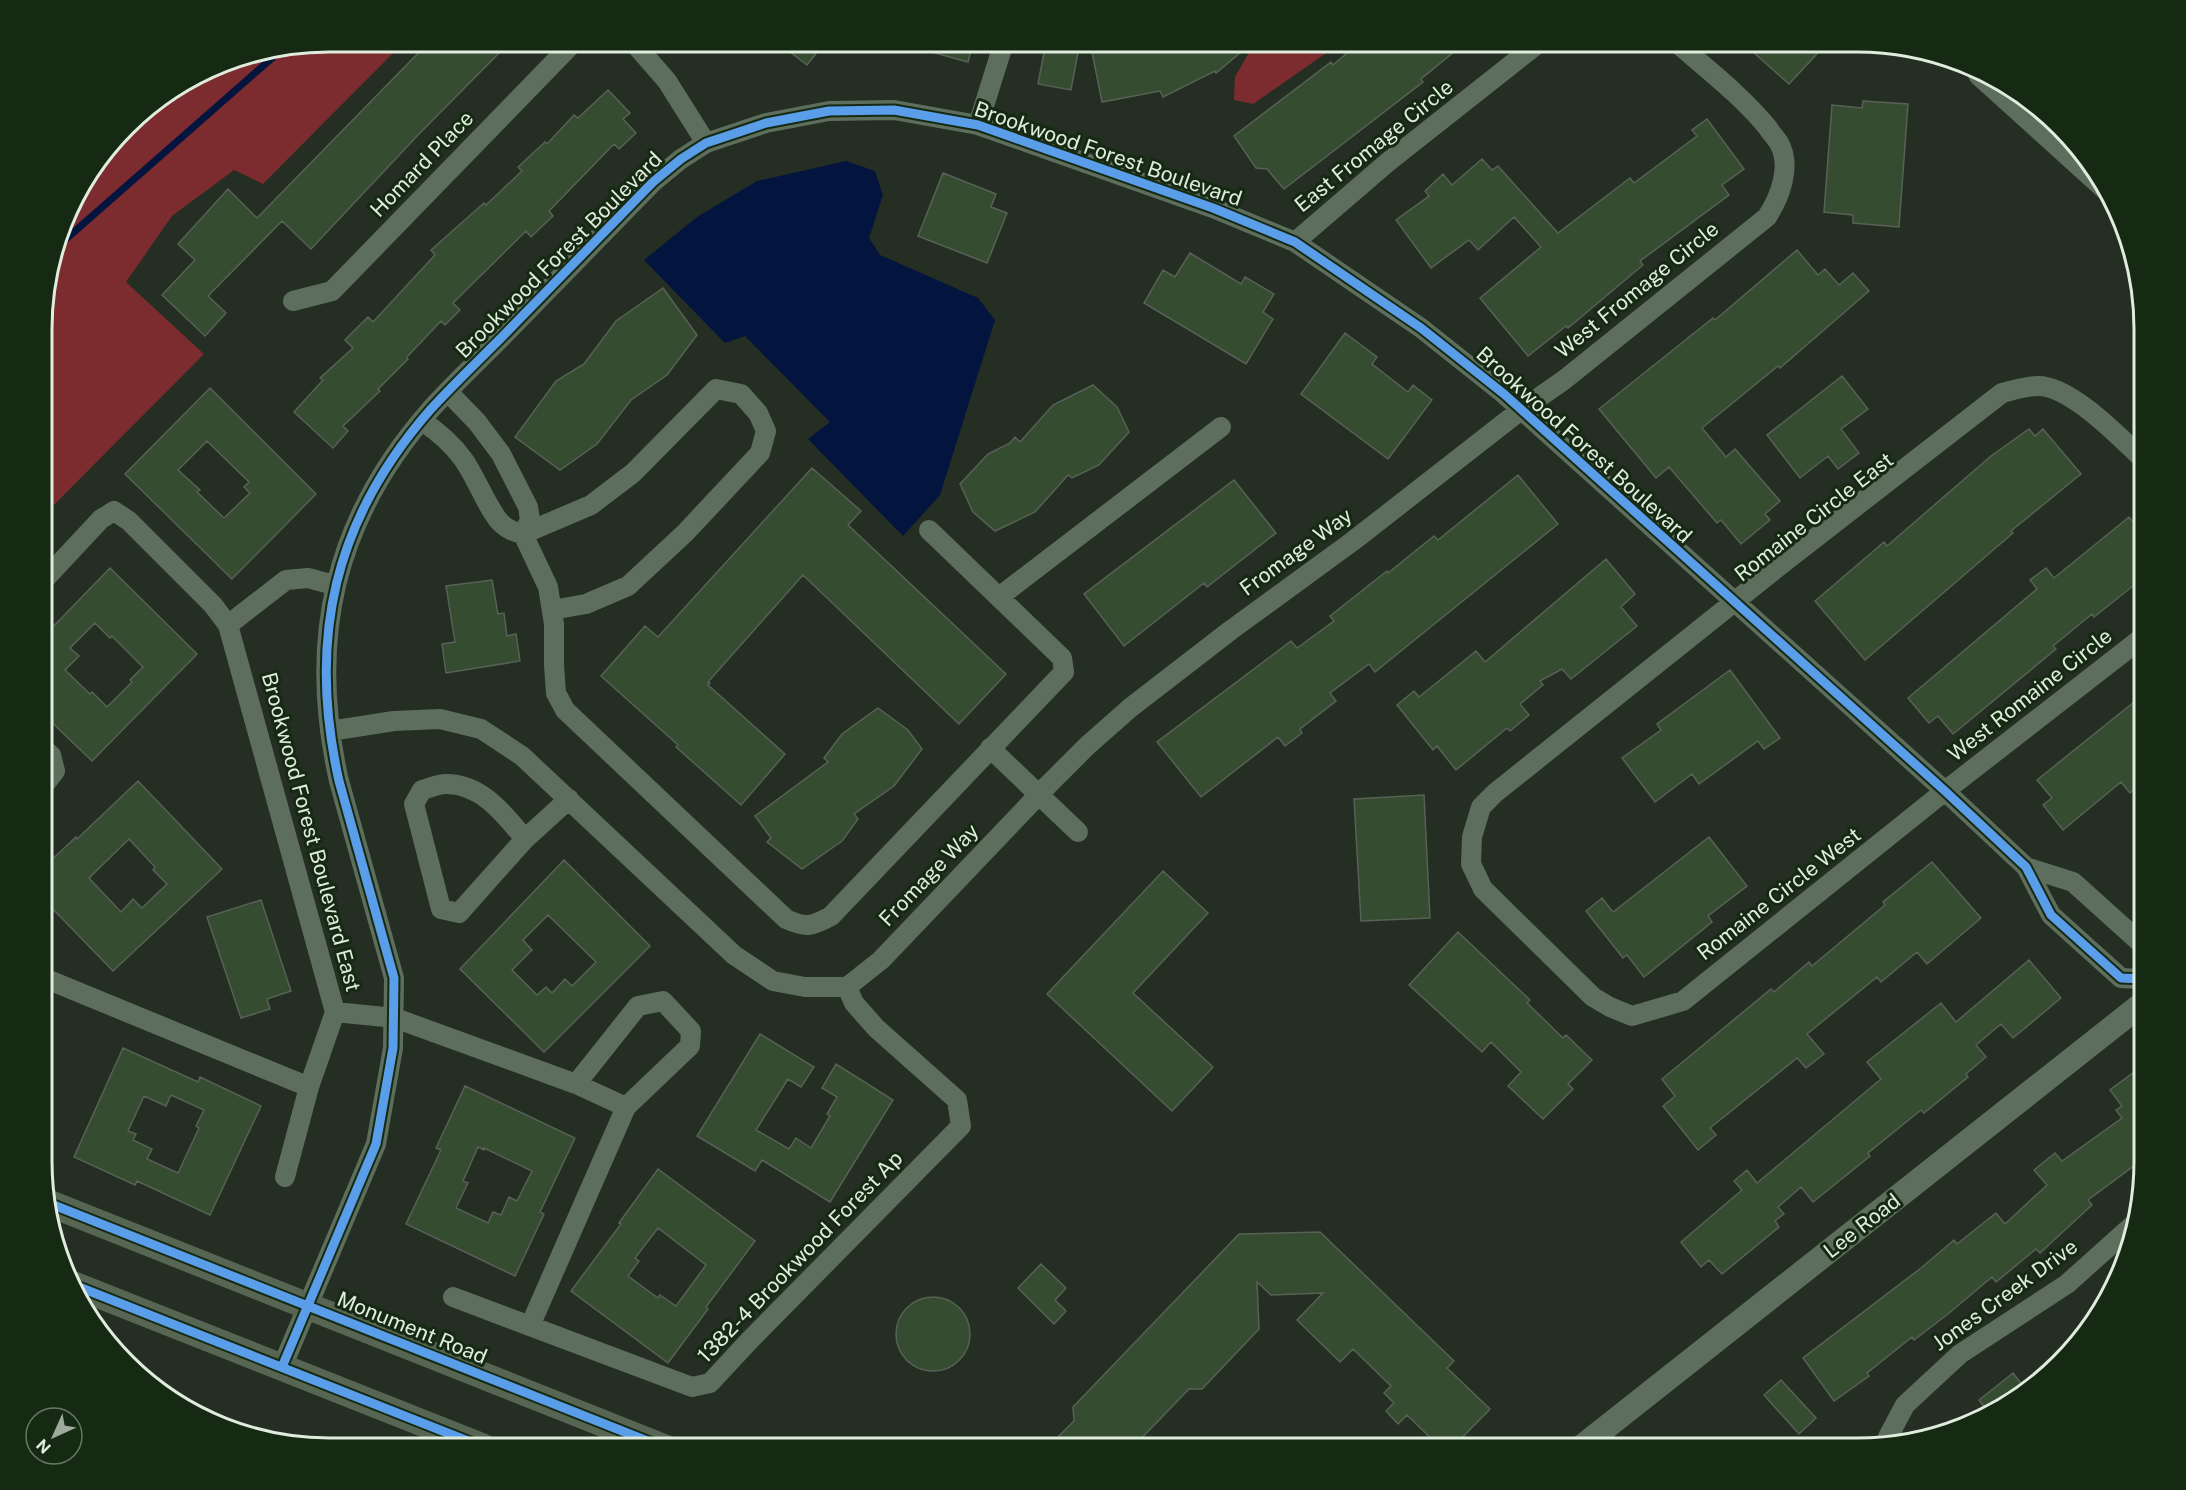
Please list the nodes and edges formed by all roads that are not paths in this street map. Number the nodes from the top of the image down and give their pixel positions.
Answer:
1 (564, 52) edge
2 (642, 52) edge
3 (1001, 52) edge
4 (1527, 52) edge
5 (1688, 52) edge
6 (2003, 95) edge
7 (978, 124) junction
8 (706, 143) junction
9 (2076, 161) edge
10 (1295, 242) junction
11 (293, 301) dead end
12 (448, 392) junction
13 (1521, 410) junction
14 (422, 421) junction
15 (1221, 427) dead end
16 (2134, 451) edge
17 (507, 466) junction
18 (478, 483) junction
19 (929, 530) dead end
20 (523, 534) junction
21 (52, 571) edge
22 (334, 585) junction
23 (999, 597) junction
24 (1734, 603) junction
25 (552, 610) junction
26 (228, 625) junction
27 (2134, 644) edge
28 (330, 731) junction
29 (990, 748) junction
30 (52, 759) edge
31 (52, 775) edge
32 (1945, 791) junction
33 (1040, 794) junction
34 (569, 800) junction
35 (1078, 832) dead end
36 (525, 838) junction
37 (2026, 867) junction
38 (2134, 937) edge
39 (2134, 979) edge
40 (52, 981) edge
41 (847, 987) junction
42 (2134, 1010) edge
43 (335, 1012) junction
44 (1632, 1016) joint
45 (394, 1018) junction
46 (576, 1084) junction
47 (309, 1087) junction
48 (626, 1107) junction
49 (285, 1178) dead end
50 (57, 1206) edge
51 (2124, 1233) edge
52 (84, 1289) edge
53 (453, 1297) dead end
54 (307, 1306) junction
55 (530, 1326) junction
56 (282, 1367) junction
57 (1889, 1435) edge
58 (458, 1438) edge
59 (640, 1438) edge
60 (1593, 1438) edge

1 - 11 street, Homard Place
2 - 8 street
3 - 7 street
4 - 10 street, East Fromage Circle
5 - 13 street, West Fromage Circle
6 - 9 street
7 - 8 street, Brookwood Forest Boulevard
7 - 10 street, Brookwood Forest Boulevard
8 - 12 street, Brookwood Forest Boulevard
10 - 13 street, Brookwood Forest Boulevard
12 - 14 street, Brookwood Forest Boulevard
12 - 17 street
13 - 24 street, Brookwood Forest Boulevard
13 - 33 street, Fromage Way
14 - 18 street
14 - 22 street, Brookwood Forest Boulevard
15 - 23 street
16 - 24 street, Romaine Circle East
17 - 18 street
17 - 20 street
18 - 20 street
19 - 23 street
20 - 25 street
20 - 25 street
21 - 26 street, Brookwood Forest Boulevard East
22 - 26 street
22 - 28 street, Brookwood Forest Boulevard
23 - 29 street
24 - 32 street, Brookwood Forest Boulevard
24 - 44 street, Romaine Circle East
25 - 29 street
26 - 43 street, Brookwood Forest Boulevard East
27 - 32 street, West Romaine Circle
28 - 34 street
28 - 45 street, Brookwood Forest Boulevard
29 - 33 street
30 - 31 street
32 - 37 street, Brookwood Forest Boulevard
32 - 44 street, Romaine Circle West
33 - 35 street
33 - 41 street, Fromage Way
34 - 36 street
34 - 41 street
36 - 36 street
37 - 38 street, Brookwood Forest Boulevard
37 - 39 street, Brookwood Forest Boulevard
40 - 47 street
41 - 55 street, 1382-4 Brookwood Forest Ap
42 - 60 street, Lee Road
43 - 45 street
43 - 47 street, Brookwood Forest Boulevard East
45 - 46 street
45 - 54 street, Brookwood Forest Boulevard
46 - 48 street
46 - 48 street
47 - 49 street, Brookwood Forest Boulevard East
48 - 55 street
50 - 54 main road, Monument Road
51 - 57 street, Jones Creek Drive
52 - 56 main road
53 - 55 street, 1382-4 Brookwood Forest Ap
54 - 56 street, Brookwood Forest Boulevard
54 - 59 main road, Monument Road
56 - 58 main road

